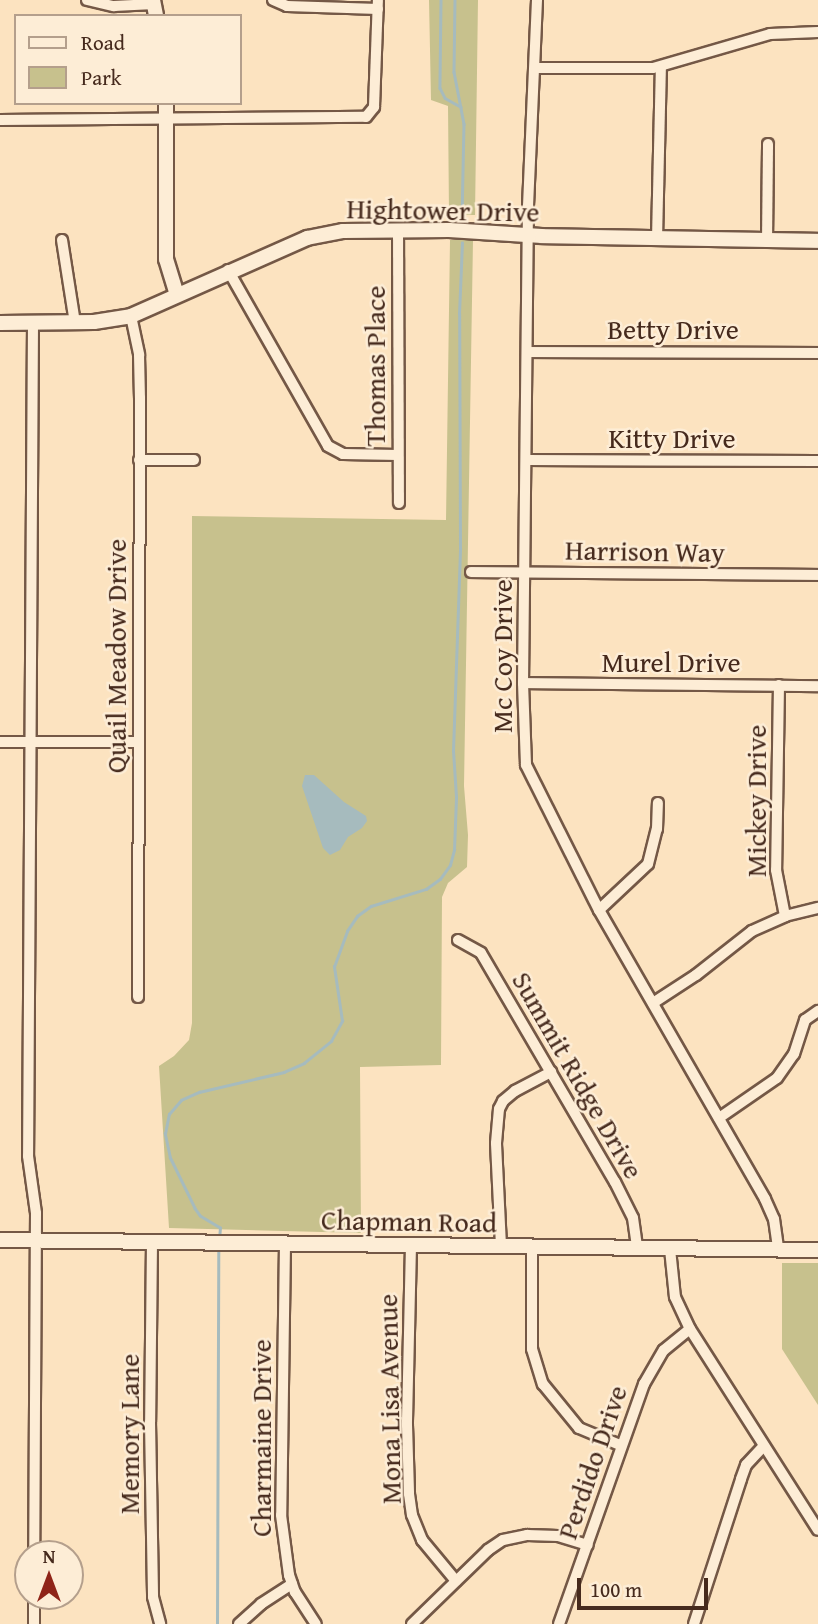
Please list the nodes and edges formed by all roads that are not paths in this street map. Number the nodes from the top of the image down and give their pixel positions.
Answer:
1 (87, 0) edge
2 (273, 0) edge
3 (537, 0) edge
4 (378, 5) edge
5 (154, 7) edge
6 (818, 32) edge
7 (662, 66) junction
8 (536, 68) junction
9 (166, 105) edge
10 (166, 118) junction
11 (0, 120) edge
12 (768, 144) dead end
13 (398, 230) junction
14 (528, 235) junction
15 (657, 239) junction
16 (62, 240) dead end
17 (818, 241) edge
18 (768, 242) junction
19 (228, 270) junction
20 (177, 294) junction
21 (131, 316) junction
22 (0, 323) edge
23 (33, 323) junction
24 (75, 323) junction
25 (527, 352) junction
26 (818, 353) edge
27 (398, 455) junction
28 (139, 460) junction
29 (194, 460) dead end
30 (526, 460) junction
31 (818, 461) edge
32 (399, 503) dead end
33 (471, 572) dead end
34 (524, 572) junction
35 (818, 575) edge
36 (523, 683) junction
37 (779, 685) junction
38 (818, 686) edge
39 (0, 742) edge
40 (30, 742) junction
41 (138, 742) junction
42 (658, 803) dead end
43 (818, 908) edge
44 (600, 910) junction
45 (785, 916) junction
46 (458, 940) dead end
47 (138, 997) dead end
48 (653, 1003) junction
49 (818, 1011) edge
50 (551, 1072) junction
51 (719, 1118) junction
52 (0, 1240) edge
53 (37, 1240) junction
54 (152, 1242) junction
55 (285, 1244) junction
56 (411, 1245) junction
57 (501, 1246) junction
58 (533, 1247) junction
59 (637, 1248) junction
60 (670, 1249) junction
61 (778, 1249) junction
62 (818, 1250) edge
63 (690, 1329) junction
64 (620, 1445) junction
65 (764, 1446) junction
66 (818, 1530) edge
67 (34, 1540) edge
68 (587, 1545) junction
69 (456, 1581) junction
70 (292, 1584) junction
71 (160, 1624) edge
72 (239, 1624) edge
73 (316, 1624) edge
74 (412, 1624) edge
75 (559, 1624) edge
76 (694, 1624) edge

1 - 5 street
2 - 4 street
3 - 8 street, Mc Coy Drive
4 - 10 street
6 - 7 street
7 - 8 street
7 - 15 street
8 - 14 street, Mc Coy Drive
9 - 10 street
10 - 11 street
10 - 20 street
12 - 18 street
13 - 14 street, Hightower Drive
13 - 19 street, Hightower Drive
13 - 27 street, Thomas Place
14 - 15 street, Hightower Drive
14 - 25 street, Mc Coy Drive
15 - 18 street, Hightower Drive
16 - 24 street
17 - 18 street, Hightower Drive
19 - 20 street, Hightower Drive
19 - 27 street
20 - 21 street, Hightower Drive
21 - 24 street, Hightower Drive
21 - 28 street, Quail Meadow Drive
22 - 23 street, Hightower Drive
23 - 24 street, Hightower Drive
23 - 40 street
25 - 26 street, Betty Drive
25 - 30 street, Mc Coy Drive
27 - 32 street, Thomas Place
28 - 29 street
28 - 41 street, Quail Meadow Drive
30 - 31 street, Kitty Drive
30 - 34 street, Mc Coy Drive
33 - 34 street, Harrison Way
34 - 35 street, Harrison Way
34 - 36 street, Mc Coy Drive
36 - 37 street, Murel Drive
36 - 44 street, Mc Coy Drive
37 - 38 street, Murel Drive
37 - 45 street, Mickey Drive
39 - 40 street
40 - 41 street
40 - 53 street
41 - 47 street, Quail Meadow Drive
42 - 44 street
43 - 45 street
44 - 48 street, Mc Coy Drive
45 - 48 street
46 - 50 street, Summit Ridge Drive
48 - 51 street, Mc Coy Drive
49 - 51 street
50 - 57 street
50 - 59 street, Summit Ridge Drive
51 - 61 street, Mc Coy Drive
52 - 53 street, Chapman Road
53 - 54 street, Chapman Road
53 - 67 street
54 - 55 street, Chapman Road
54 - 71 street, Memory Lane
55 - 56 street, Chapman Road
55 - 70 street, Charmaine Drive
56 - 57 street, Chapman Road
56 - 69 street, Mona Lisa Avenue
57 - 58 street, Chapman Road
58 - 59 street, Chapman Road
58 - 64 street
59 - 60 street, Chapman Road
60 - 61 street, Chapman Road
60 - 63 street
61 - 62 street, Chapman Road
63 - 64 street, Perdido Drive
63 - 65 street
64 - 68 street, Perdido Drive
65 - 66 street
65 - 76 street
68 - 69 street
68 - 75 street, Perdido Drive
69 - 74 street
70 - 72 street
70 - 73 street, Charmaine Drive

